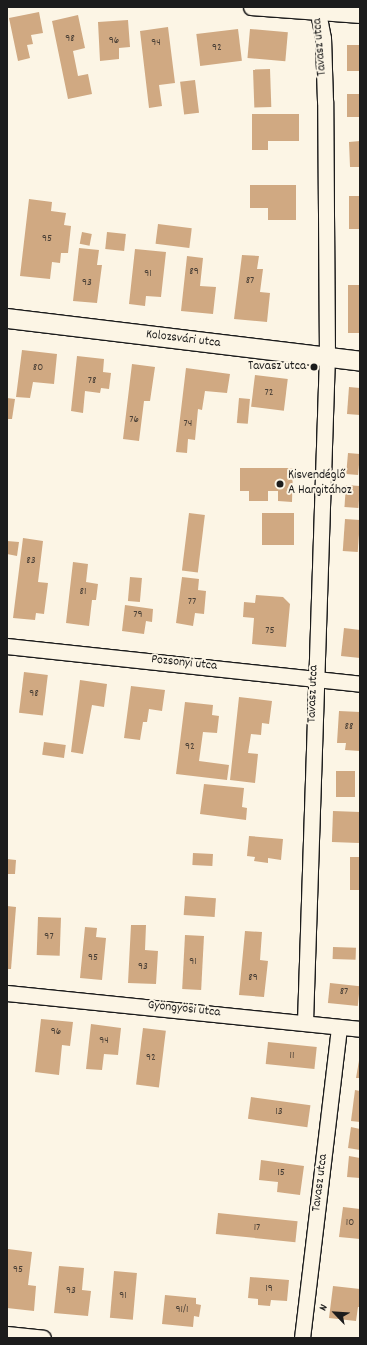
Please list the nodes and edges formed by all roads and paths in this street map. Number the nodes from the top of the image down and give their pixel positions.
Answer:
1 (251, 7) edge
2 (318, 9) edge
3 (360, 15) edge
4 (7, 318) edge
5 (327, 357) junction
6 (360, 361) edge
7 (7, 646) edge
8 (315, 678) junction
9 (360, 684) edge
10 (7, 993) edge
11 (305, 1022) junction
12 (339, 1028) junction
13 (360, 1030) edge
14 (7, 1334) edge
15 (42, 1338) edge
16 (302, 1338) edge

1 - 2 street
2 - 3 street
2 - 5 street, Tavasz utca
4 - 5 street, Kolozsvári utca
5 - 6 street, Kolozsvári utca
5 - 8 street, Tavasz utca
7 - 8 street, Pozsonyi utca
8 - 9 street, Pozsonyi utca
8 - 11 street, Tavasz utca
10 - 11 street, Gyöngyösi utca
11 - 12 street, Gyöngyösi utca
12 - 13 street, Gyöngyösi utca
12 - 16 street, Tavasz utca
14 - 15 street

